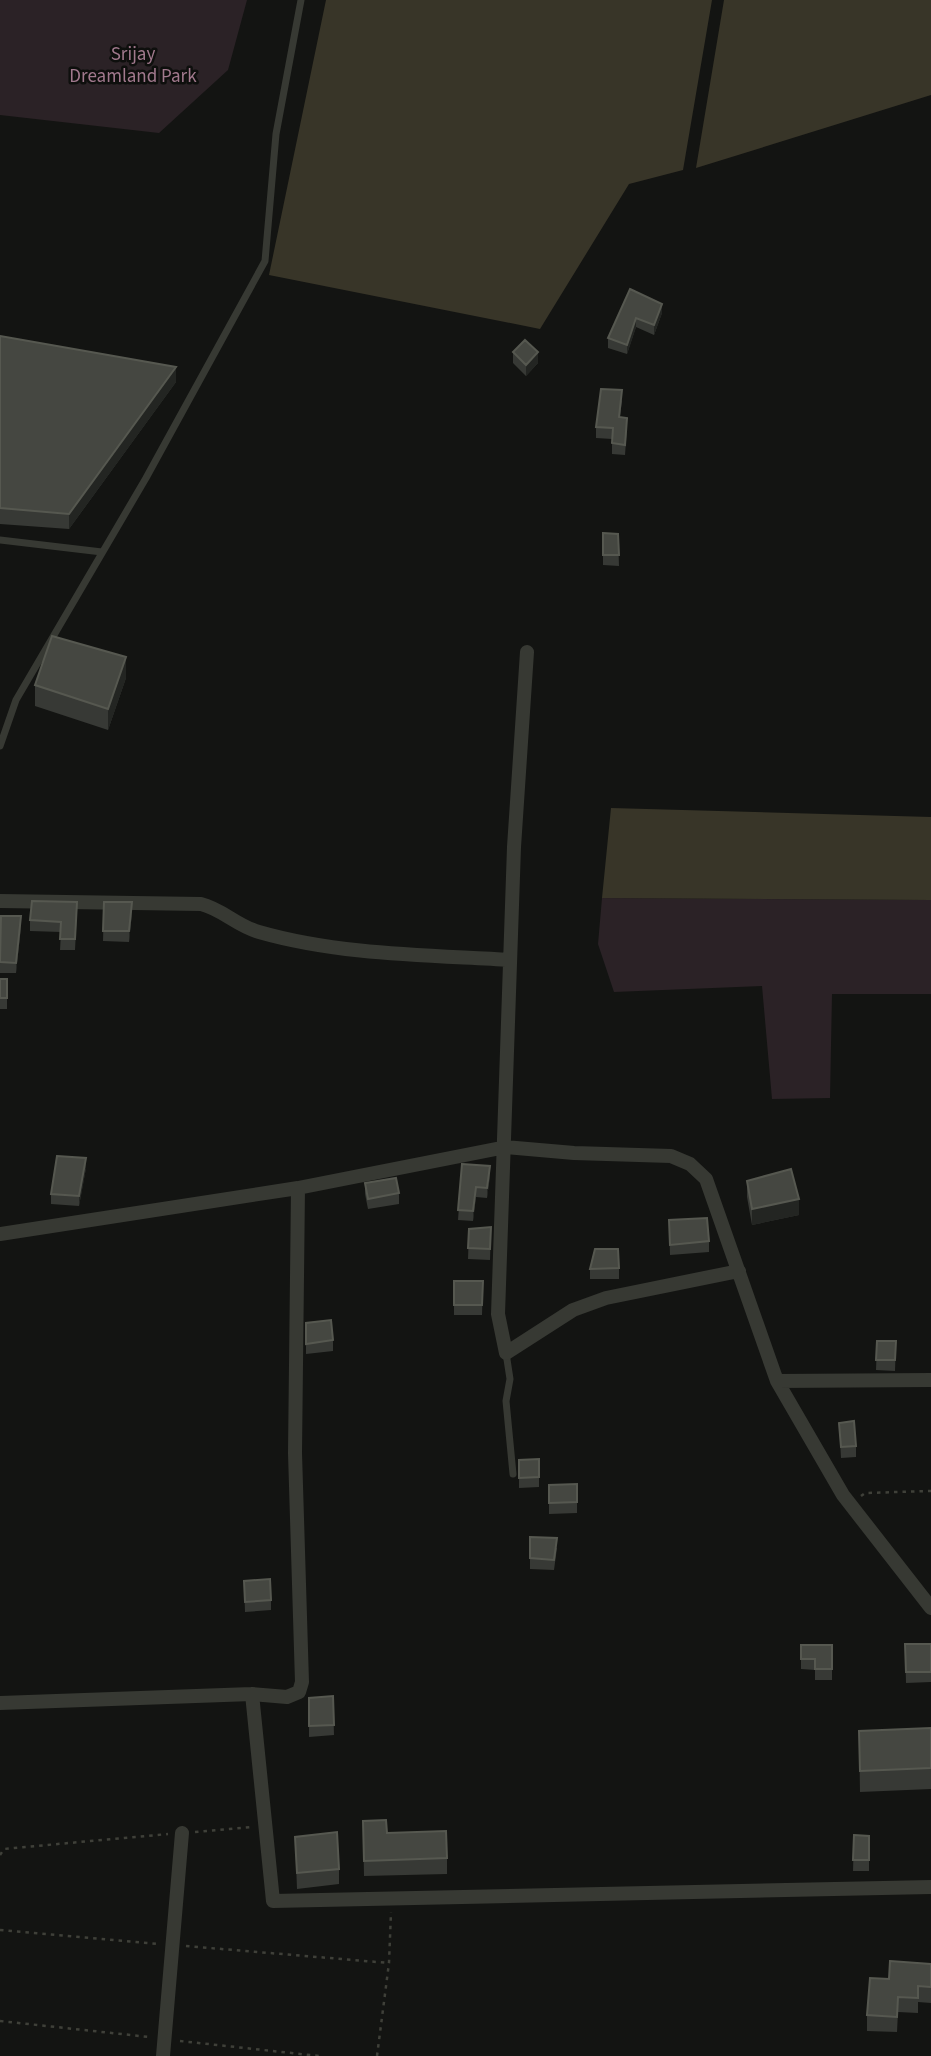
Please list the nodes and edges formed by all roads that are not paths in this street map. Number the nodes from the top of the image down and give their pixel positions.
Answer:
1 (301, 0) edge
2 (0, 540) edge
3 (102, 552) junction
4 (527, 652) dead end
5 (0, 746) edge
6 (0, 901) edge
7 (510, 960) junction
8 (506, 1147) junction
9 (298, 1188) junction
10 (0, 1234) edge
11 (739, 1271) junction
12 (506, 1353) junction
13 (931, 1380) edge
14 (777, 1381) junction
15 (513, 1474) dead end
16 (931, 1608) edge
17 (252, 1694) junction
18 (0, 1703) edge
19 (182, 1833) road end
20 (931, 1887) edge
21 (163, 2056) edge

1 - 3 lane
2 - 3 lane
3 - 5 lane
4 - 7 street
6 - 7 street
7 - 8 street
8 - 9 street
8 - 11 street
8 - 12 street
9 - 10 street
9 - 17 street
11 - 12 street
11 - 14 street
12 - 15 lane
13 - 14 street
14 - 16 street
17 - 18 street
17 - 20 street
19 - 21 street

